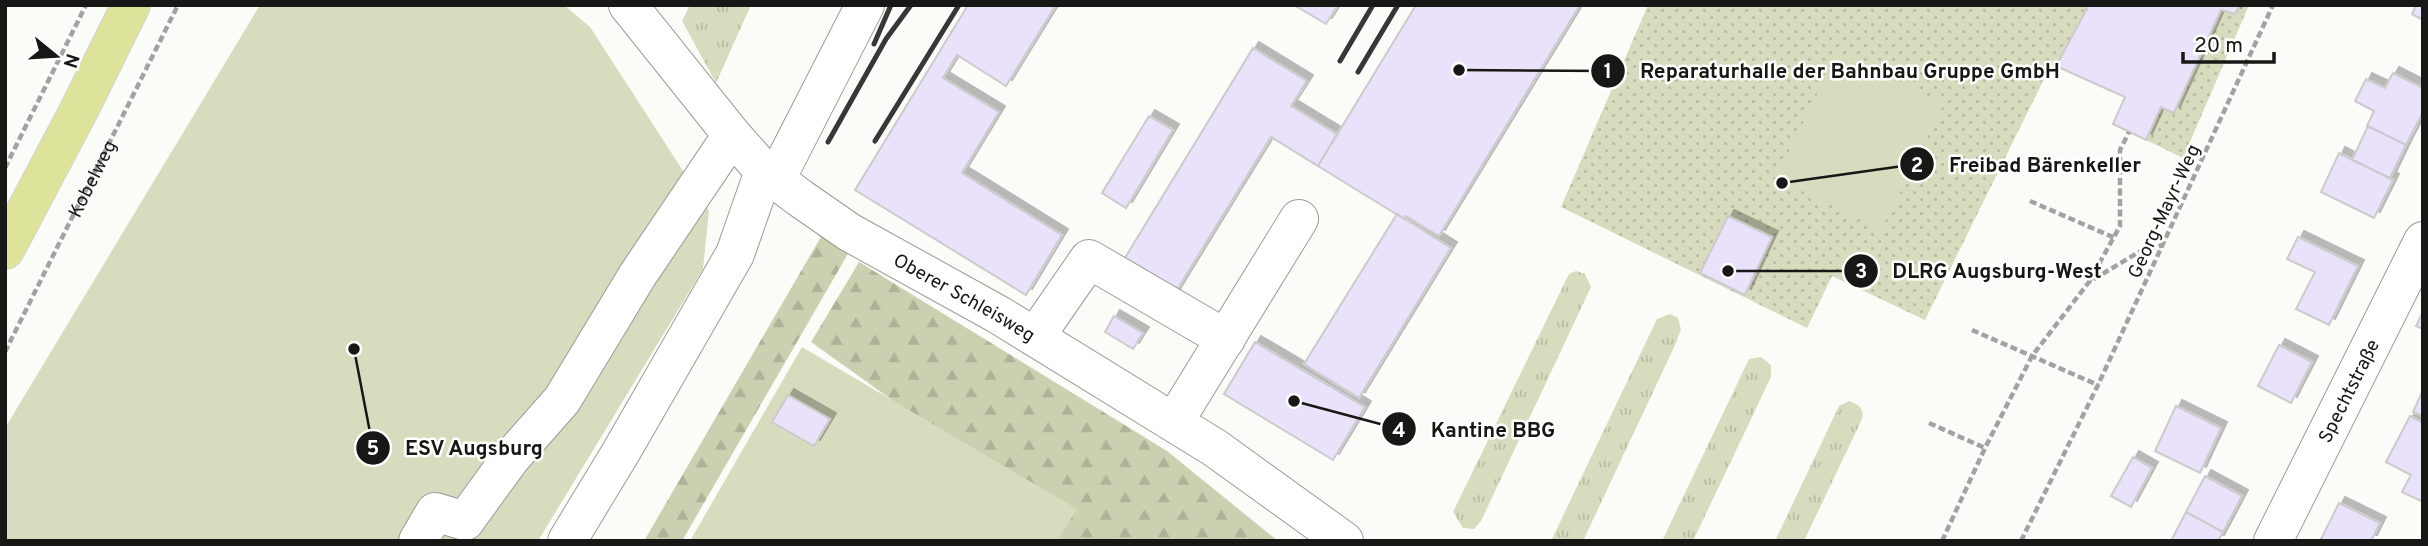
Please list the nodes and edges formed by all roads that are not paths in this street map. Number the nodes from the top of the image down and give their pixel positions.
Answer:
1 (131, 5) edge
2 (628, 5) edge
3 (865, 5) edge
4 (732, 135) junction
5 (770, 175) junction
6 (1299, 219) dead end
7 (2423, 241) edge
8 (5, 250) edge
9 (1035, 337) junction
10 (1226, 339) junction
11 (1174, 422) junction
12 (418, 541) edge
13 (567, 541) edge
14 (1345, 541) edge
15 (2273, 541) edge

1 - 8 main road
2 - 4 street, Oberer Schleisweg
3 - 5 street
4 - 5 street, Oberer Schleisweg
4 - 12 street
5 - 9 street, Oberer Schleisweg
5 - 13 street
6 - 10 street
7 - 15 street, Spechtstraße
9 - 10 street
9 - 11 street, Oberer Schleisweg
10 - 11 street
11 - 14 street, Oberer Schleisweg

